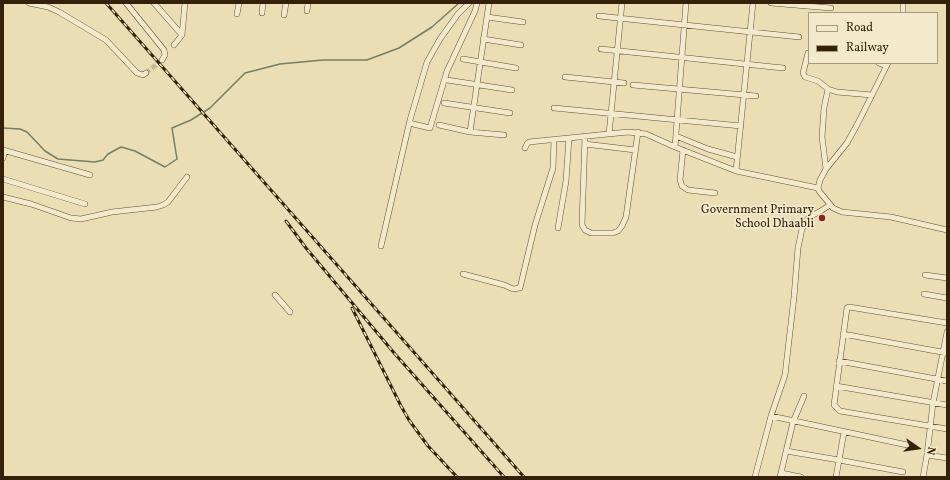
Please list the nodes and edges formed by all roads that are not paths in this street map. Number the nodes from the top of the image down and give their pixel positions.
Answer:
1 (29, 3) edge
2 (126, 3) edge
3 (154, 3) edge
4 (185, 3) edge
5 (239, 3) edge
6 (263, 3) edge
7 (286, 3) edge
8 (308, 3) edge
9 (470, 3) edge
10 (477, 3) edge
11 (489, 3) edge
12 (622, 3) edge
13 (686, 3) edge
14 (753, 3) edge
15 (771, 3) edge
16 (46, 5) edge
17 (820, 5) edge
18 (832, 8) dead end
19 (307, 11) dead end
20 (262, 13) dead end
21 (237, 14) dead end
22 (284, 15) dead end
23 (599, 16) dead end
24 (486, 17) junction
25 (621, 18) junction
26 (523, 22) dead end
27 (684, 24) junction
28 (750, 32) junction
29 (182, 35) junction
30 (799, 37) dead end
31 (483, 39) junction
32 (521, 44) dead end
33 (174, 45) dead end
34 (601, 49) dead end
35 (617, 50) junction
36 (808, 53) dead end
37 (682, 57) junction
38 (463, 59) dead end
39 (162, 60) dead end
40 (480, 62) junction
41 (746, 64) junction
42 (887, 65) edge
43 (516, 68) dead end
44 (782, 68) dead end
45 (146, 74) dead end
46 (565, 78) dead end
47 (447, 80) dead end
48 (614, 82) junction
49 (624, 83) dead end
50 (477, 84) junction
51 (633, 85) dead end
52 (680, 89) junction
53 (828, 89) junction
54 (512, 90) dead end
55 (744, 94) junction
56 (872, 95) junction
57 (756, 96) dead end
58 (444, 103) dead end
59 (474, 108) junction
60 (554, 108) dead end
61 (510, 113) dead end
62 (610, 114) junction
63 (677, 120) junction
64 (409, 123) junction
65 (439, 125) dead end
66 (740, 126) junction
67 (470, 132) junction
68 (638, 132) junction
69 (609, 134) junction
70 (504, 136) dead end
71 (585, 136) junction
72 (676, 136) junction
73 (569, 138) junction
74 (554, 140) junction
75 (585, 144) junction
76 (675, 147) junction
77 (525, 148) dead end
78 (4, 150) edge
79 (635, 150) junction
80 (683, 150) junction
81 (737, 157) junction
82 (3, 158) edge
83 (826, 169) junction
84 (736, 171) junction
85 (90, 175) dead end
86 (187, 177) dead end
87 (3, 179) edge
88 (818, 188) junction
89 (715, 193) dead end
90 (3, 197) edge
91 (85, 204) dead end
92 (830, 205) junction
93 (558, 228) dead end
94 (947, 230) edge
95 (381, 246) dead end
96 (463, 274) dead end
97 (925, 275) dead end
98 (947, 278) edge
99 (924, 294) dead end
100 (275, 295) dead end
101 (947, 298) edge
102 (290, 312) dead end
103 (947, 323) edge
104 (947, 332) edge
105 (842, 334) junction
106 (945, 353) edge
107 (839, 361) junction
108 (938, 380) junction
109 (947, 381) edge
110 (836, 386) junction
111 (804, 396) dead end
112 (933, 403) junction
113 (947, 405) edge
114 (771, 416) junction
115 (792, 422) junction
116 (931, 426) junction
117 (947, 429) edge
118 (844, 432) junction
119 (912, 446) dead end
120 (786, 451) junction
121 (927, 455) junction
122 (947, 458) edge
123 (839, 460) junction
124 (903, 472) dead end
125 (781, 475) edge
126 (755, 477) edge
127 (802, 477) edge
128 (836, 477) edge
129 (923, 477) edge

1 - 16 street
2 - 39 street
3 - 29 street
4 - 29 street
5 - 21 street
6 - 20 street
7 - 22 street
8 - 19 street
9 - 64 street
10 - 64 street
11 - 24 street
12 - 25 street
13 - 27 street
14 - 28 street
15 - 17 street
16 - 45 street
17 - 18 street
23 - 25 street
24 - 26 street
24 - 31 street
25 - 27 street
25 - 35 street
27 - 28 street
27 - 37 street
28 - 30 street
28 - 41 street
29 - 33 street
31 - 32 street
31 - 40 street
34 - 35 street
35 - 37 street
35 - 48 street
36 - 53 street
37 - 41 street
37 - 52 street
38 - 40 street
40 - 43 street
40 - 50 street
41 - 44 street
41 - 55 street
42 - 56 street
46 - 48 street
47 - 50 street
48 - 49 street
48 - 62 street
50 - 54 street
50 - 59 street
51 - 52 street
52 - 55 street
52 - 63 street
53 - 56 street
53 - 83 street
55 - 57 street
55 - 66 street
56 - 83 street
58 - 59 street
59 - 61 street
59 - 67 street
60 - 62 street
62 - 63 street
62 - 69 street
63 - 66 street
63 - 72 street
64 - 95 street
65 - 67 street
66 - 81 street
67 - 70 street
68 - 69 street
68 - 76 street
68 - 79 street
69 - 71 street
71 - 73 street
71 - 75 street
72 - 76 street
72 - 81 street
73 - 74 street
73 - 93 street
74 - 77 street
74 - 96 street
75 - 79 street
75 - 79 street
76 - 80 street
78 - 82 street
78 - 85 street
80 - 84 street
80 - 89 street
81 - 84 street
83 - 88 street
84 - 88 street
86 - 90 street
87 - 91 street
88 - 92 street
92 - 94 street
92 - 114 street
97 - 98 street
99 - 101 street
100 - 102 street
103 - 105 street
104 - 106 street
105 - 106 street
105 - 107 street
106 - 108 street
107 - 108 street
107 - 110 street
108 - 109 street
108 - 112 street
110 - 112 street
110 - 116 street
111 - 115 street
112 - 113 street
112 - 116 street
114 - 115 street
114 - 126 street
115 - 118 street
115 - 120 street
116 - 117 street
116 - 121 street
118 - 119 street
118 - 123 street
120 - 123 street
120 - 125 street
121 - 122 street
121 - 129 street
123 - 124 street
123 - 128 street
125 - 127 street

